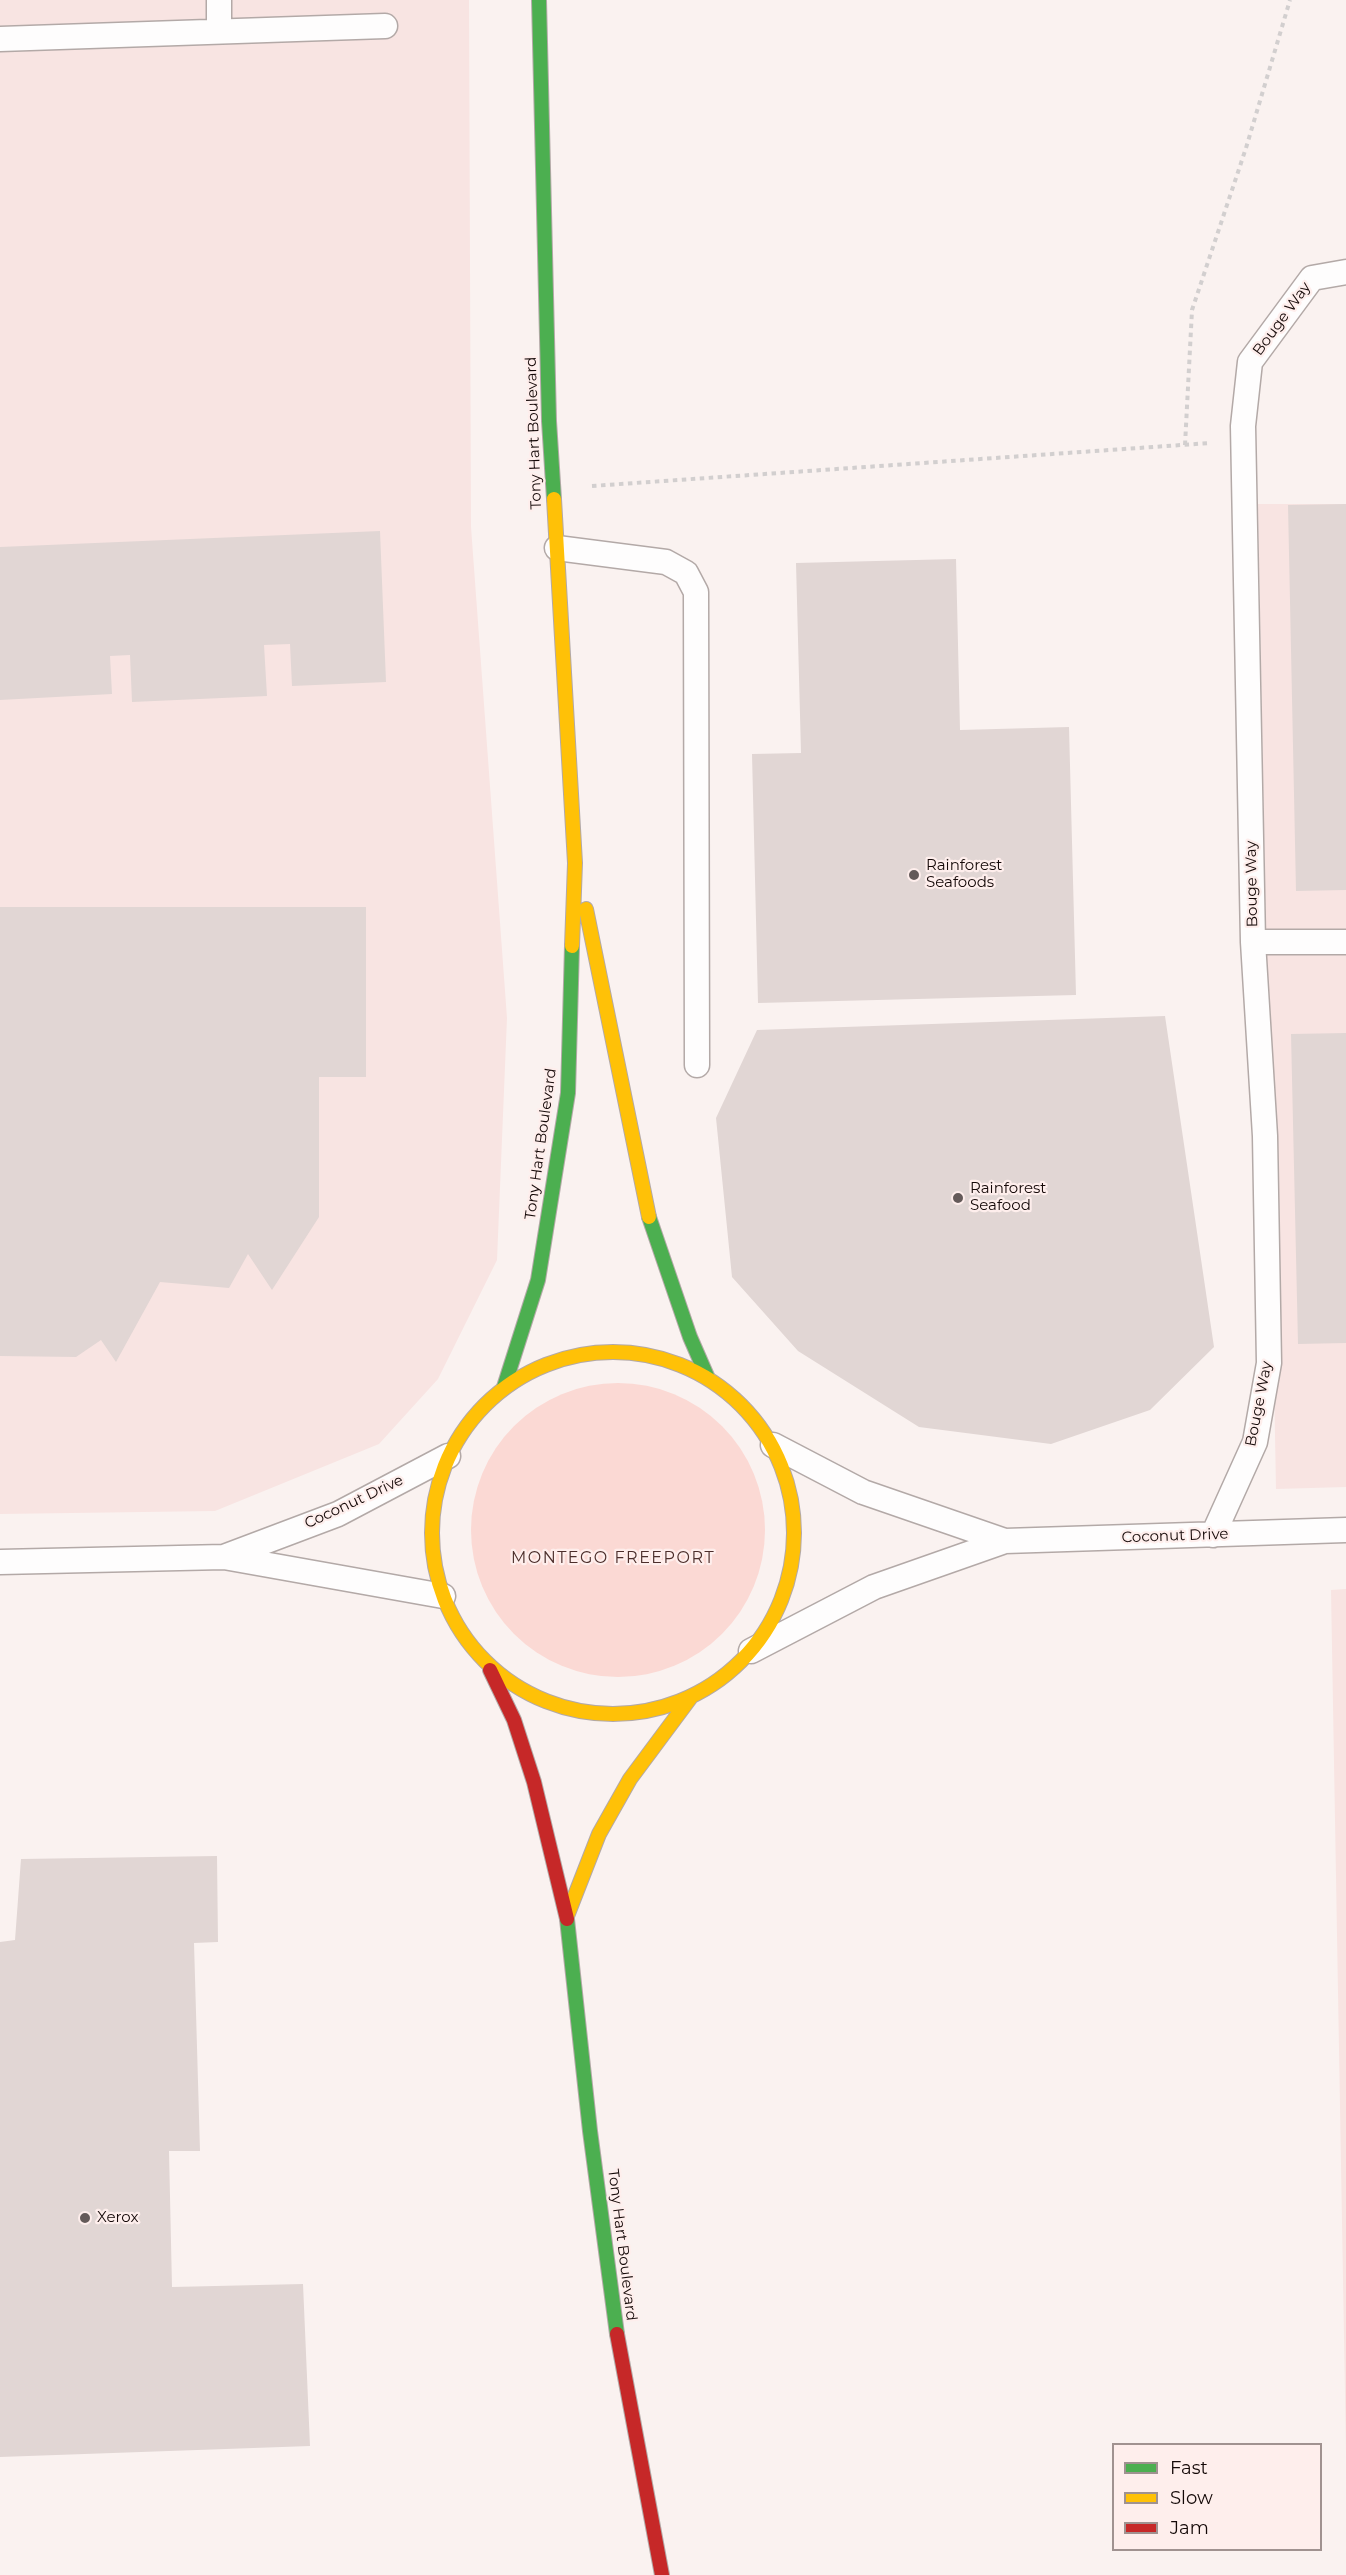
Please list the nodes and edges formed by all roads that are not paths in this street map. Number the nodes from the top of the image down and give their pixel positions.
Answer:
1 (219, 0) edge
2 (539, 0) edge
3 (385, 26) dead end
4 (219, 31) junction
5 (0, 39) edge
6 (1346, 272) edge
7 (557, 548) junction
8 (575, 863) junction
9 (1253, 942) junction
10 (1346, 942) edge
11 (697, 1065) dead end
12 (707, 1376) junction
13 (504, 1386) junction
14 (773, 1445) junction
15 (448, 1456) junction
16 (1346, 1530) edge
17 (1213, 1535) junction
18 (1005, 1541) junction
19 (224, 1557) junction
20 (0, 1562) edge
21 (443, 1596) junction
22 (751, 1651) junction
23 (486, 1662) junction
24 (691, 1697) junction
25 (567, 1916) junction
26 (662, 2575) edge

1 - 4 lane
2 - 7 street, Tony Hart Boulevard
3 - 4 lane
4 - 5 lane
6 - 9 lane, Bouge Way
7 - 8 street, Tony Hart Boulevard
7 - 11 lane
8 - 12 street, Tony Hart Boulevard
8 - 13 street, Tony Hart Boulevard
9 - 10 lane
9 - 17 lane, Bouge Way
12 - 13 street
12 - 14 street
13 - 15 street
14 - 18 lane, Coconut Drive
14 - 22 street
15 - 19 lane, Coconut Drive
15 - 21 street
16 - 17 lane, Coconut Drive
17 - 18 lane, Coconut Drive
18 - 22 lane, Coconut Drive
19 - 20 lane, Coconut Drive
19 - 21 lane, Coconut Drive
21 - 23 street
22 - 24 street
23 - 24 street
23 - 25 street, Tony Hart Boulevard
24 - 25 street, Tony Hart Boulevard
25 - 26 street, Tony Hart Boulevard

